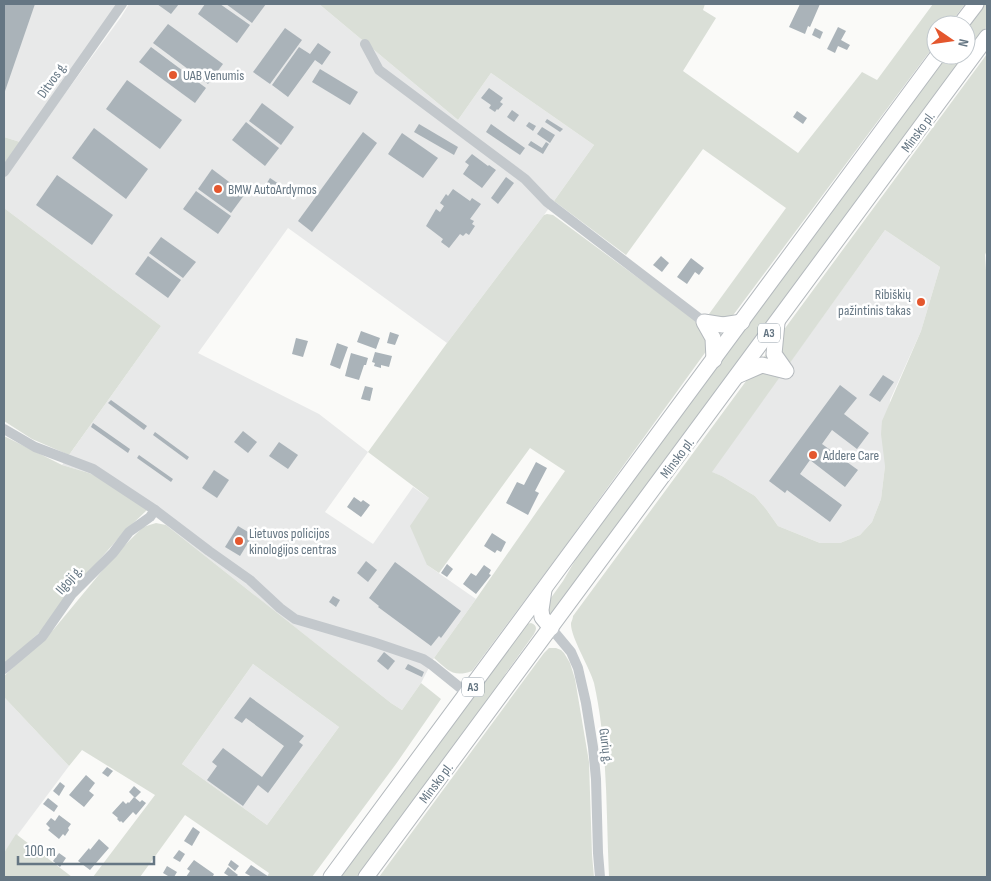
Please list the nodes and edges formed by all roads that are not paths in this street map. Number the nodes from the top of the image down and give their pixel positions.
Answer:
1 (122, 4) edge
2 (976, 4) edge
3 (968, 15) edge
4 (987, 37) edge
5 (365, 44) dead end
6 (931, 65) edge
7 (4, 172) edge
8 (704, 322) junction
9 (742, 322) junction
10 (777, 323) junction
11 (714, 360) junction
12 (738, 376) junction
13 (4, 429) edge
14 (155, 510) junction
15 (544, 590) junction
16 (551, 628) junction
17 (4, 669) edge
18 (468, 694) junction
19 (332, 877) edge
20 (366, 877) edge
21 (600, 877) edge

1 - 7 street, Ditvos g.
2 - 3 highway
4 - 10 highway, Minsko pl. / A3
5 - 8 street
6 - 9 highway, Minsko pl. / A3
8 - 9 highway
8 - 11 highway
9 - 11 highway, Minsko pl. / A3
10 - 12 highway, Minsko pl. / A3
10 - 12 highway
11 - 15 highway, Minsko pl. / A3
12 - 16 highway, Minsko pl. / A3
13 - 14 street
14 - 17 street, Ilgoji g.
14 - 18 street
15 - 16 highway
15 - 18 highway, Minsko pl. / A3
16 - 20 highway, Minsko pl. / A3
16 - 21 street, Gurių g.
18 - 19 highway, Minsko pl. / A3

